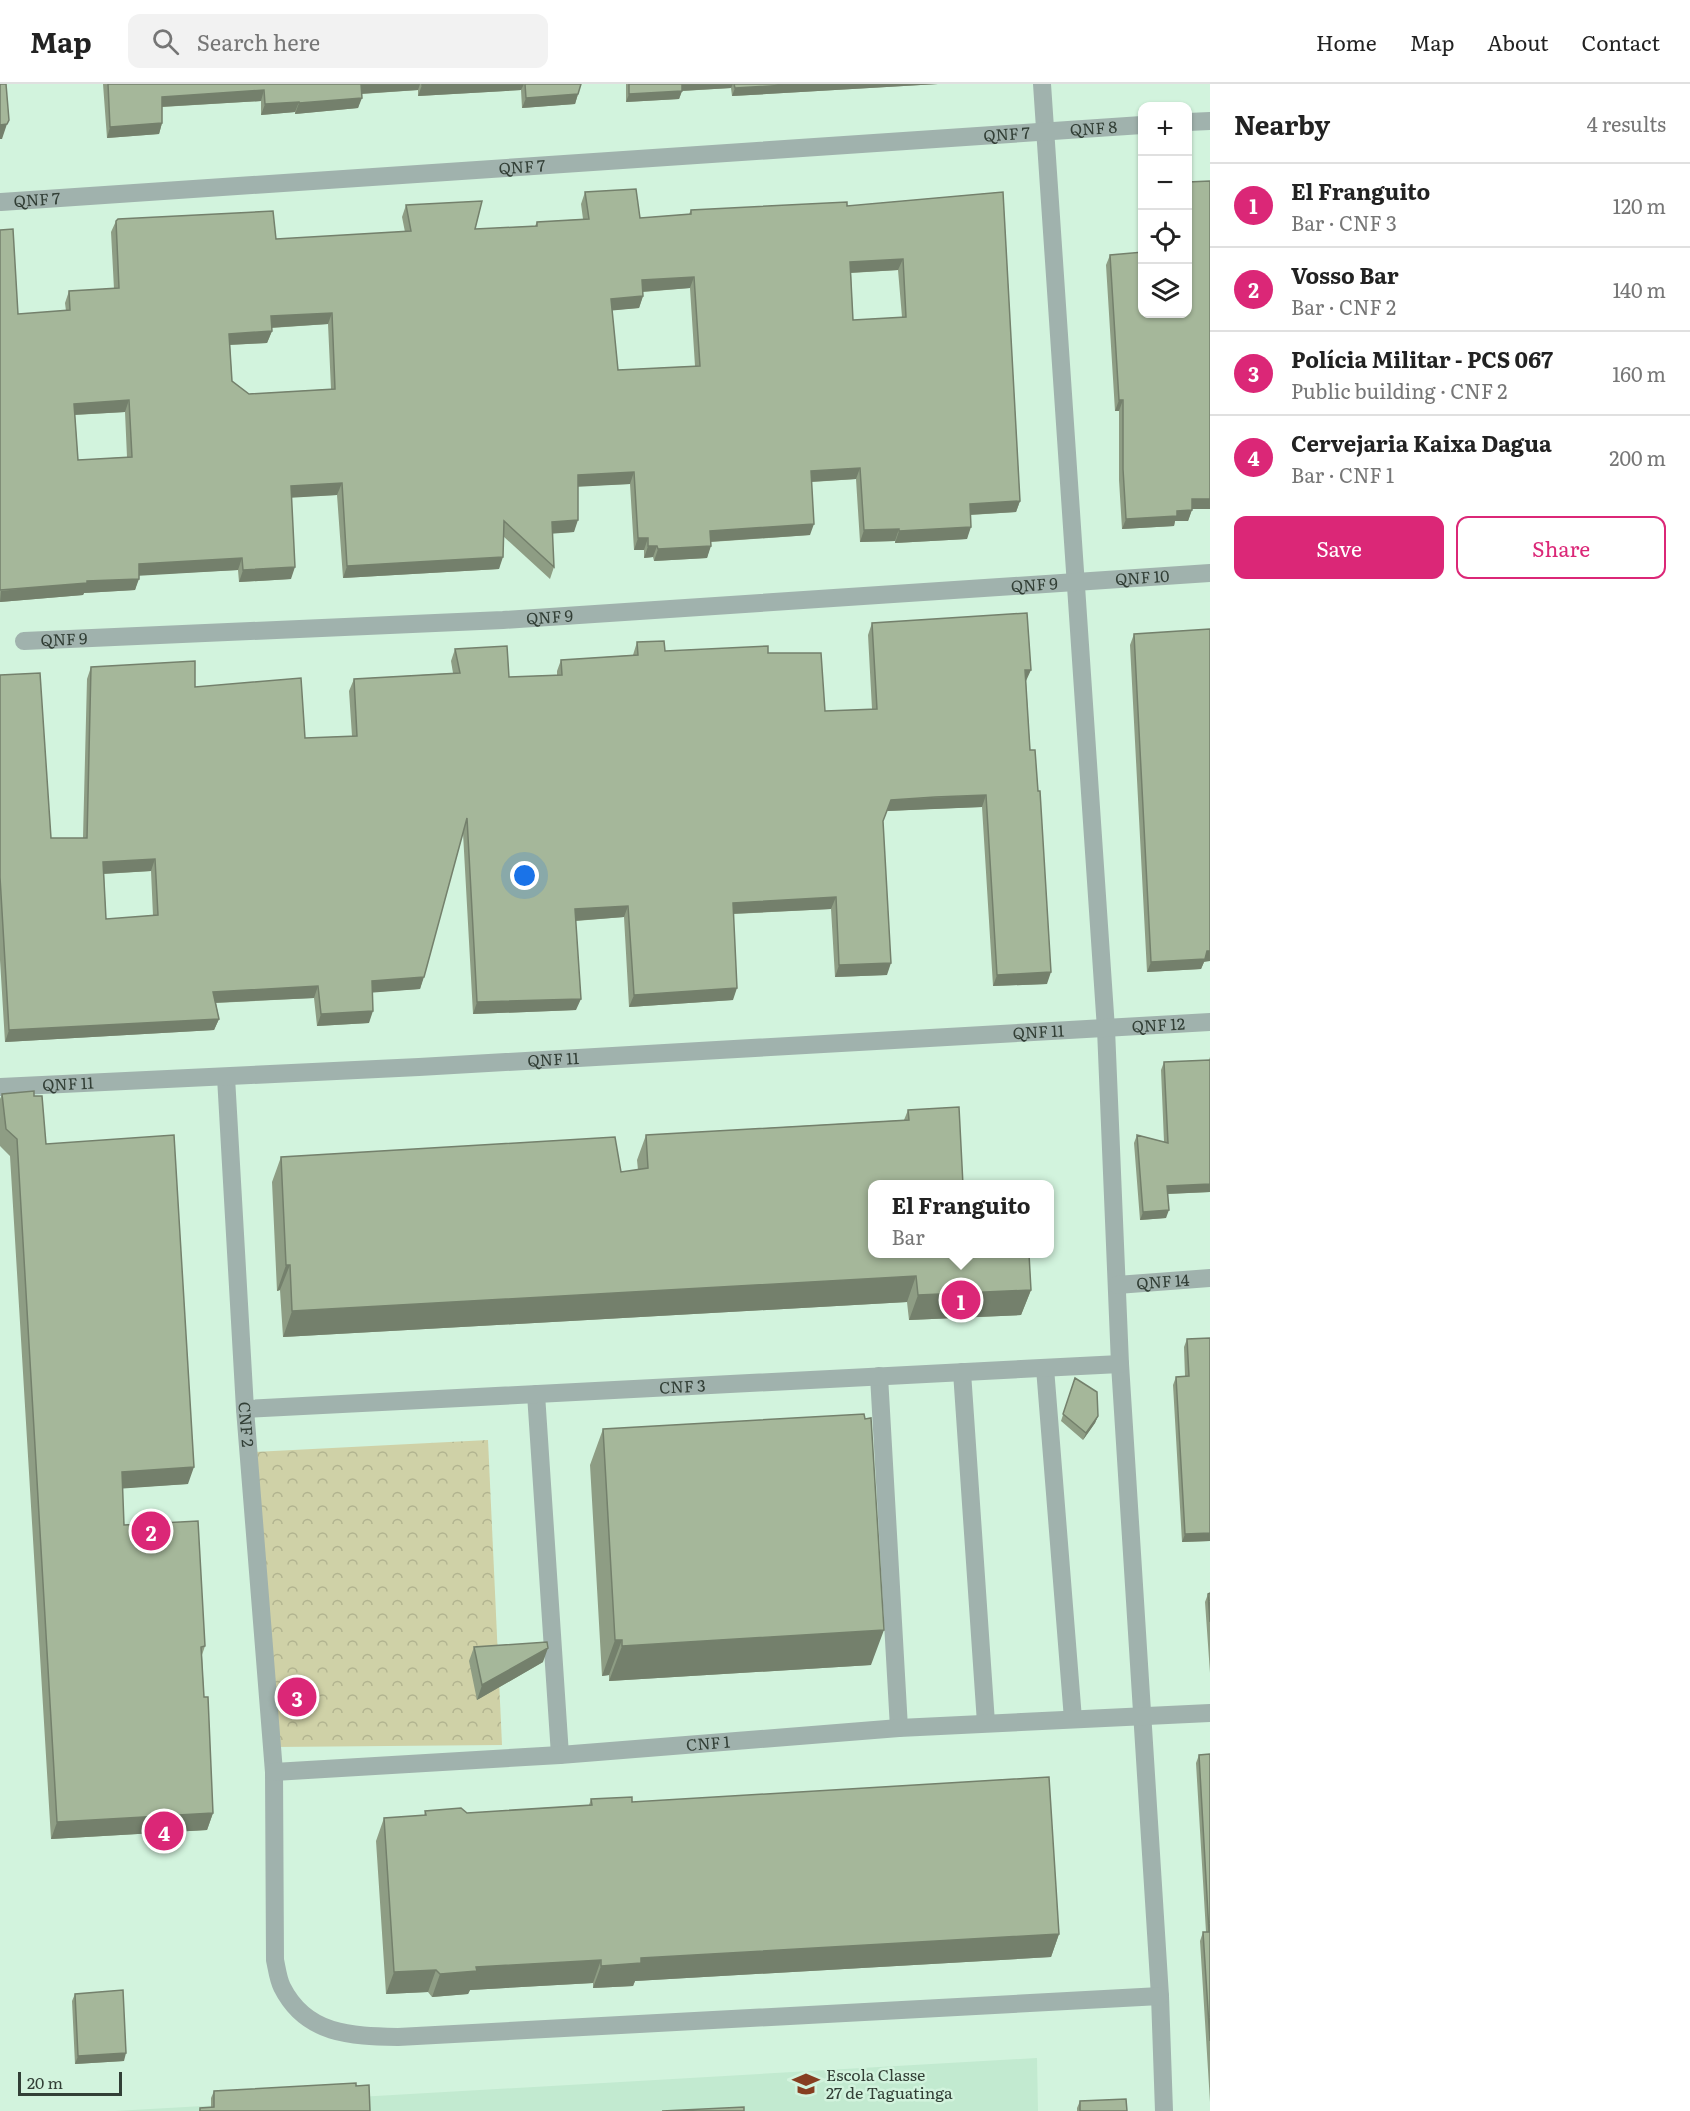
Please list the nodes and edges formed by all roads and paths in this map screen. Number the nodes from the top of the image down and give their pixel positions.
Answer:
1 (1042, 84) edge
2 (1210, 121) edge
3 (1192, 122) edge
4 (1138, 125) edge
5 (1044, 132) junction
6 (1, 202) edge
7 (1210, 573) edge
8 (1076, 581) junction
9 (24, 641) dead end
10 (1210, 1022) edge
11 (1106, 1029) junction
12 (226, 1077) junction
13 (0, 1087) edge
14 (1210, 1278) edge
15 (1117, 1285) junction
16 (1120, 1364) junction
17 (1045, 1368) junction
18 (962, 1372) junction
19 (879, 1376) junction
20 (536, 1394) junction
21 (245, 1409) junction
22 (1210, 1713) edge
23 (1143, 1716) junction
24 (1073, 1719) junction
25 (986, 1723) junction
26 (899, 1728) junction
27 (560, 1755) junction
28 (273, 1772) junction
29 (1160, 1996) junction
30 (1164, 2111) edge

1 - 5 street
2 - 3 street
4 - 5 street, QNF 8
5 - 6 street, QNF 7
5 - 8 street
7 - 8 street, QNF 10
8 - 9 street, QNF 9
8 - 11 street
10 - 11 street, QNF 12
11 - 12 street, QNF 11
11 - 15 street
12 - 13 street, QNF 11
12 - 21 street, CNF 2
14 - 15 street, QNF 14
15 - 16 street
16 - 17 street, CNF 3
16 - 23 street
17 - 18 street, CNF 3
17 - 24 street
18 - 19 street, CNF 3
18 - 25 street
19 - 20 street, CNF 3
19 - 26 street
20 - 21 street, CNF 3
20 - 27 street
21 - 28 street, CNF 2
22 - 23 street, CNF 1
23 - 24 street, CNF 1
23 - 29 street
24 - 25 street, CNF 1
25 - 26 street, CNF 1
26 - 27 street, CNF 1
27 - 28 street, CNF 1
28 - 29 street, CNF 2
29 - 30 street

